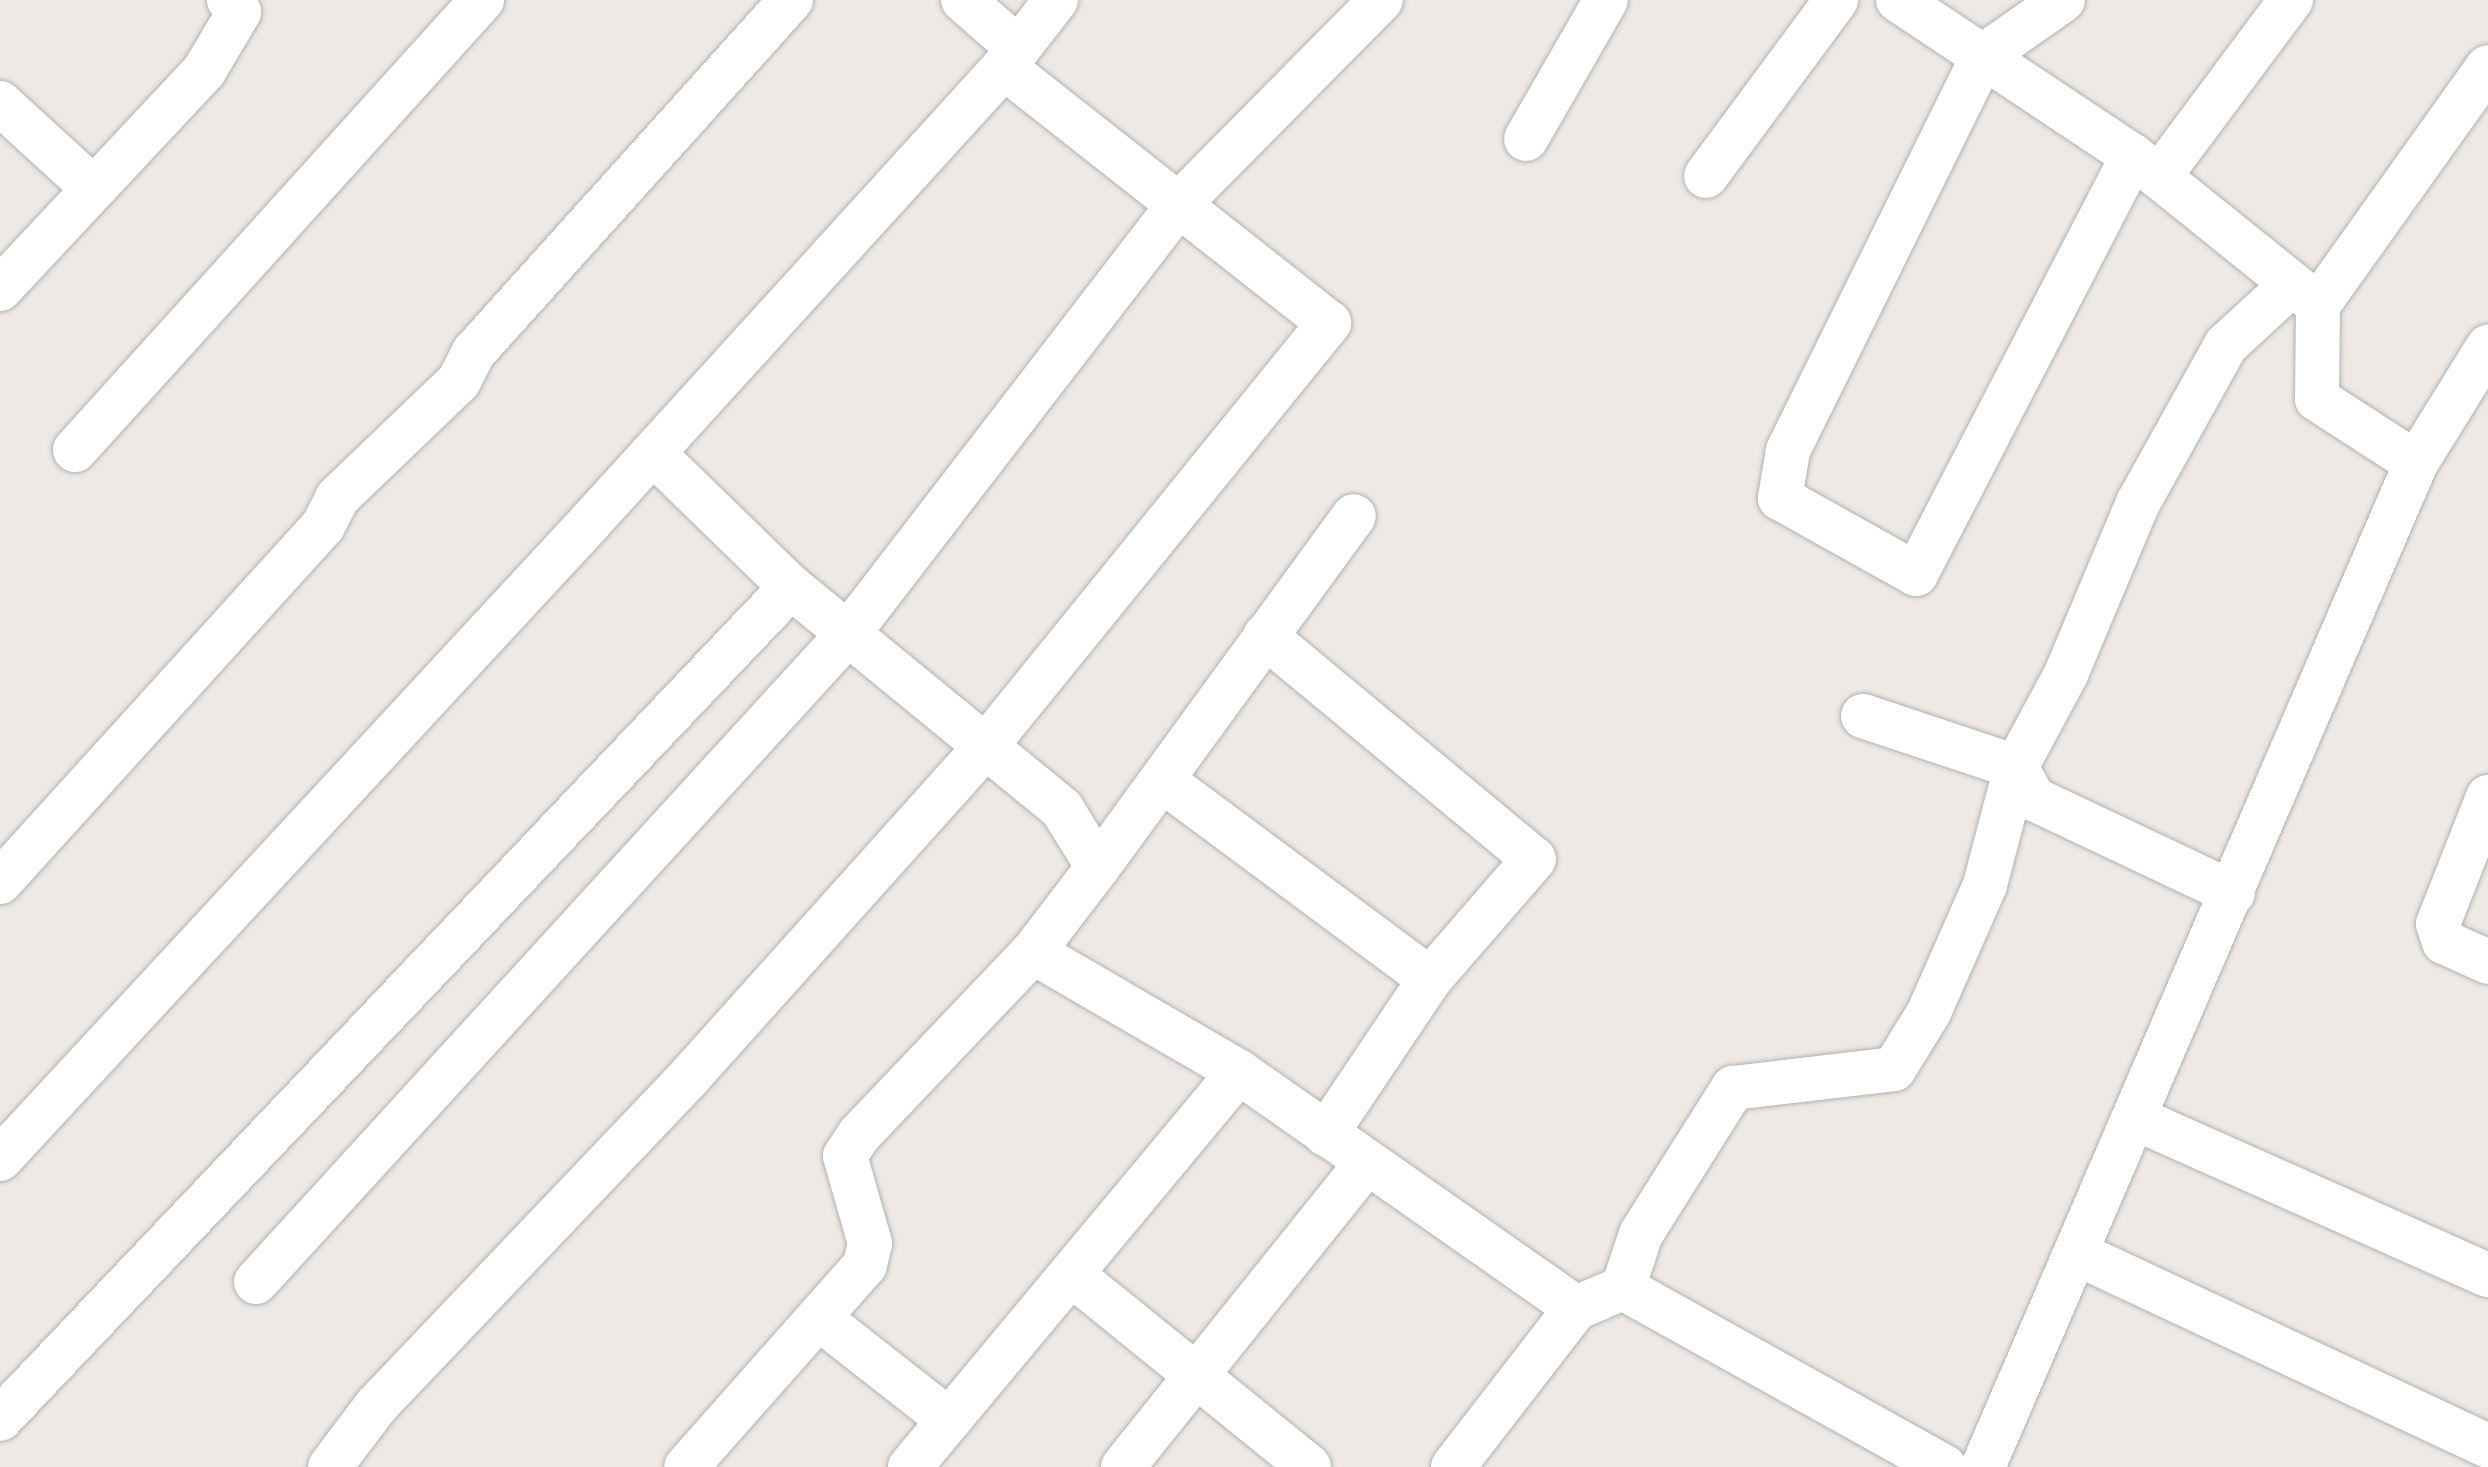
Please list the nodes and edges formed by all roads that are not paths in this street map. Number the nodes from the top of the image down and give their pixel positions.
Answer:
1 (482, 0) edge
2 (791, 0) edge
3 (963, 0) edge
4 (1056, 0) edge
5 (1381, 0) edge
6 (1606, 0) edge
7 (1836, 0) edge
8 (1898, 0) edge
9 (2063, 0) edge
10 (2291, 0) edge
11 (239, 4) edge
12 (1983, 56) junction
13 (1011, 57) junction
14 (2488, 67) edge
15 (0, 103) edge
16 (1526, 139) dead end
17 (2146, 166) junction
18 (1706, 176) dead end
19 (94, 189) junction
20 (1179, 204) junction
21 (2, 283) edge
22 (2305, 294) junction
23 (2488, 347) edge
24 (75, 450) dead end
25 (653, 453) junction
26 (2416, 463) junction
27 (1354, 516) dead end
28 (791, 587) junction
29 (848, 634) junction
30 (1265, 636) junction
31 (1863, 716) dead end
32 (986, 746) junction
33 (2016, 767) junction
34 (1166, 783) junction
35 (2488, 797) edge
36 (1098, 867) junction
37 (0, 882) edge
38 (2233, 893) junction
39 (1033, 952) junction
40 (2488, 962) edge
41 (1430, 979) junction
42 (1239, 1072) junction
43 (2137, 1119) junction
44 (1326, 1134) junction
45 (0, 1159) edge
46 (1366, 1164) junction
47 (2078, 1254) junction
48 (1071, 1274) junction
49 (2488, 1275) edge
50 (256, 1282) dead end
51 (1623, 1288) junction
52 (1576, 1308) junction
53 (820, 1319) junction
54 (1195, 1377) junction
55 (0, 1419) edge
56 (949, 1420) junction
57 (2488, 1446) edge
58 (1998, 1462) edge
59 (330, 1467) edge
60 (686, 1467) edge
61 (910, 1467) edge
62 (1123, 1467) edge
63 (1309, 1467) edge
64 (1453, 1467) edge
65 (1945, 1467) edge

1 - 24 street
2 - 37 street
3 - 13 street
4 - 13 street
5 - 20 street
6 - 16 street
7 - 18 street
8 - 12 street
9 - 12 street
10 - 17 street
11 - 19 street
12 - 17 street
12 - 17 street
13 - 20 street
13 - 25 street
14 - 22 street
15 - 19 street
17 - 22 street
19 - 21 street
20 - 29 street
20 - 32 street
22 - 26 street
22 - 33 street
23 - 26 street
25 - 28 street
25 - 45 street
26 - 38 street
27 - 30 street
28 - 29 street
28 - 55 street
29 - 32 street
29 - 50 street
30 - 34 street
30 - 41 street
31 - 33 street
32 - 36 street
32 - 59 street
33 - 38 street
33 - 51 street
34 - 36 street
34 - 41 street
35 - 40 street
36 - 39 street
38 - 43 street
39 - 42 street
39 - 53 street
41 - 44 street
42 - 44 street
42 - 48 street
43 - 47 street
43 - 49 street
44 - 46 street
46 - 52 street
46 - 54 street
47 - 57 street
47 - 58 street
48 - 54 street
48 - 56 street
51 - 52 street
51 - 65 street
52 - 64 street
53 - 56 street
53 - 60 street
54 - 62 street
54 - 63 street
56 - 61 street

